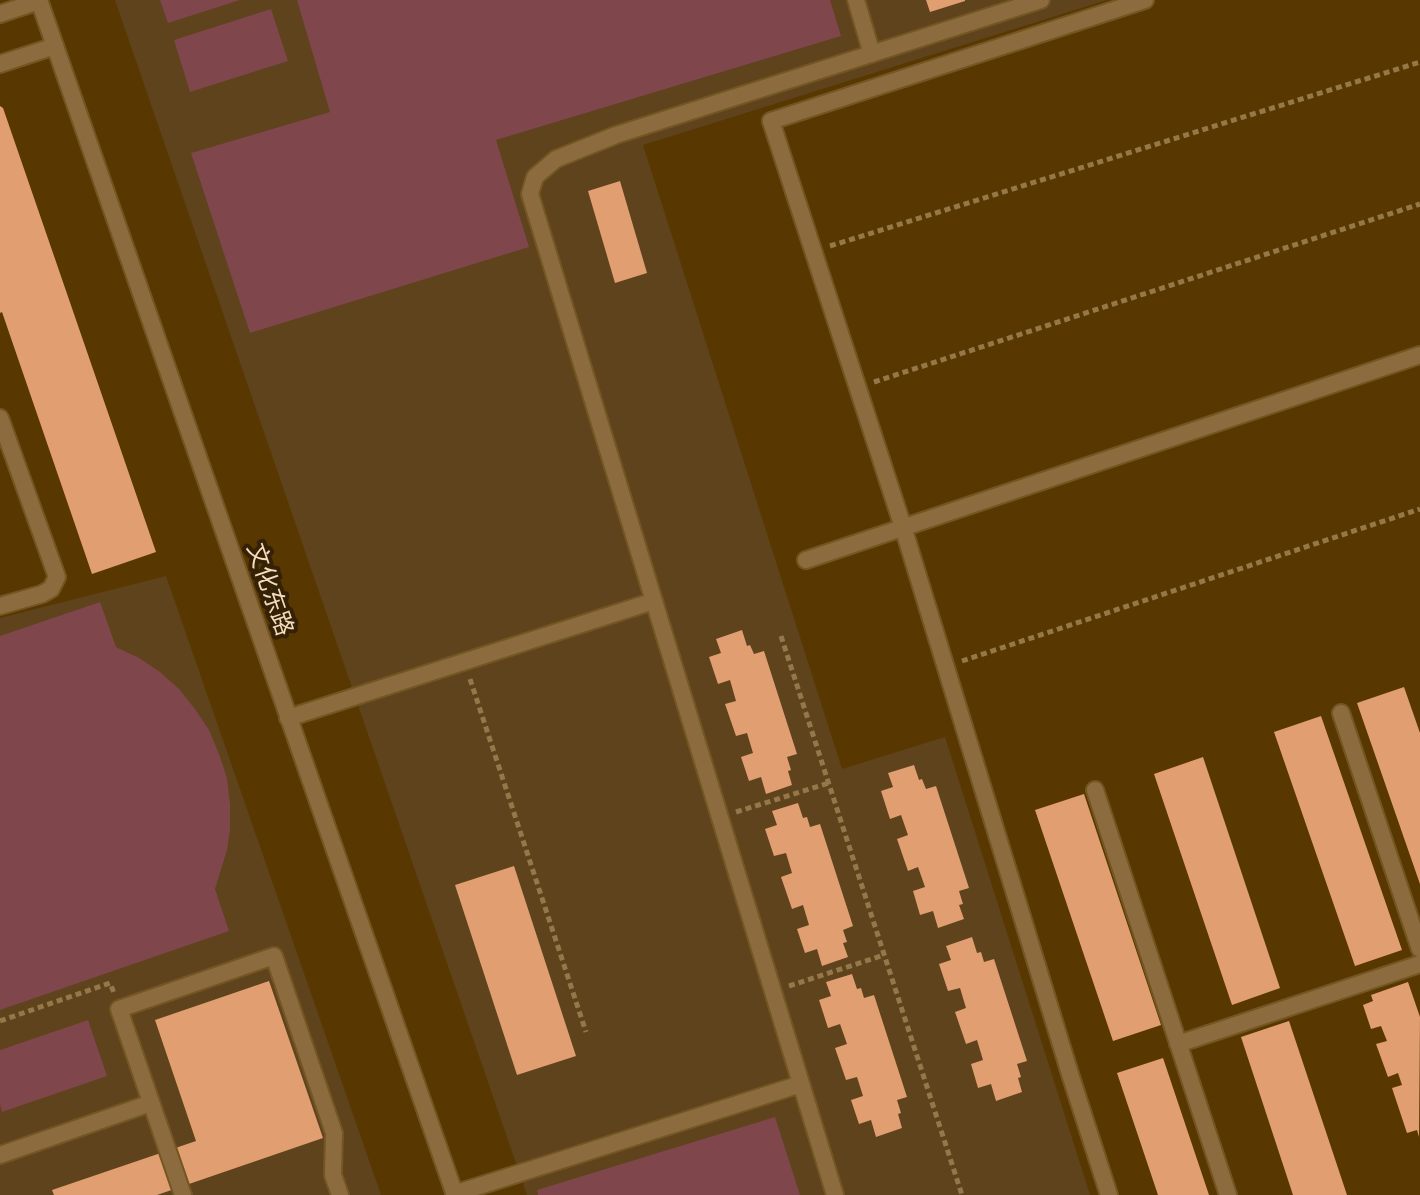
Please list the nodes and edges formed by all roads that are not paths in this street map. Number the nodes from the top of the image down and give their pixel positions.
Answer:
1 (39, 0) edge
2 (856, 0) edge
3 (1041, 0) edge
4 (1145, 0) edge
5 (0, 14) edge
6 (55, 46) junction
7 (872, 54) junction
8 (0, 64) edge
9 (1420, 355) edge
10 (0, 418) edge
11 (903, 527) junction
12 (806, 560) dead end
13 (654, 601) junction
14 (0, 606) edge
15 (1341, 713) dead end
16 (288, 718) junction
17 (1095, 790) dead end
18 (1420, 949) edge
19 (1420, 964) edge
20 (1178, 1044) junction
21 (801, 1084) junction
22 (151, 1103) junction
23 (0, 1155) edge
24 (454, 1194) edge
25 (183, 1195) edge
26 (340, 1195) edge
27 (835, 1195) edge
28 (1109, 1195) edge
29 (1228, 1195) edge

1 - 5 street
1 - 6 street, 文化东路
2 - 7 street
3 - 7 street
4 - 11 street
6 - 8 street
6 - 16 street, 文化东路
7 - 13 street
9 - 11 street
10 - 14 street
11 - 12 street
11 - 28 street
13 - 16 street
13 - 21 street
15 - 18 street
16 - 24 street, 文化东路
17 - 20 street
19 - 20 street
20 - 29 street
21 - 24 street
21 - 27 street
22 - 23 street
22 - 25 street
22 - 26 street

